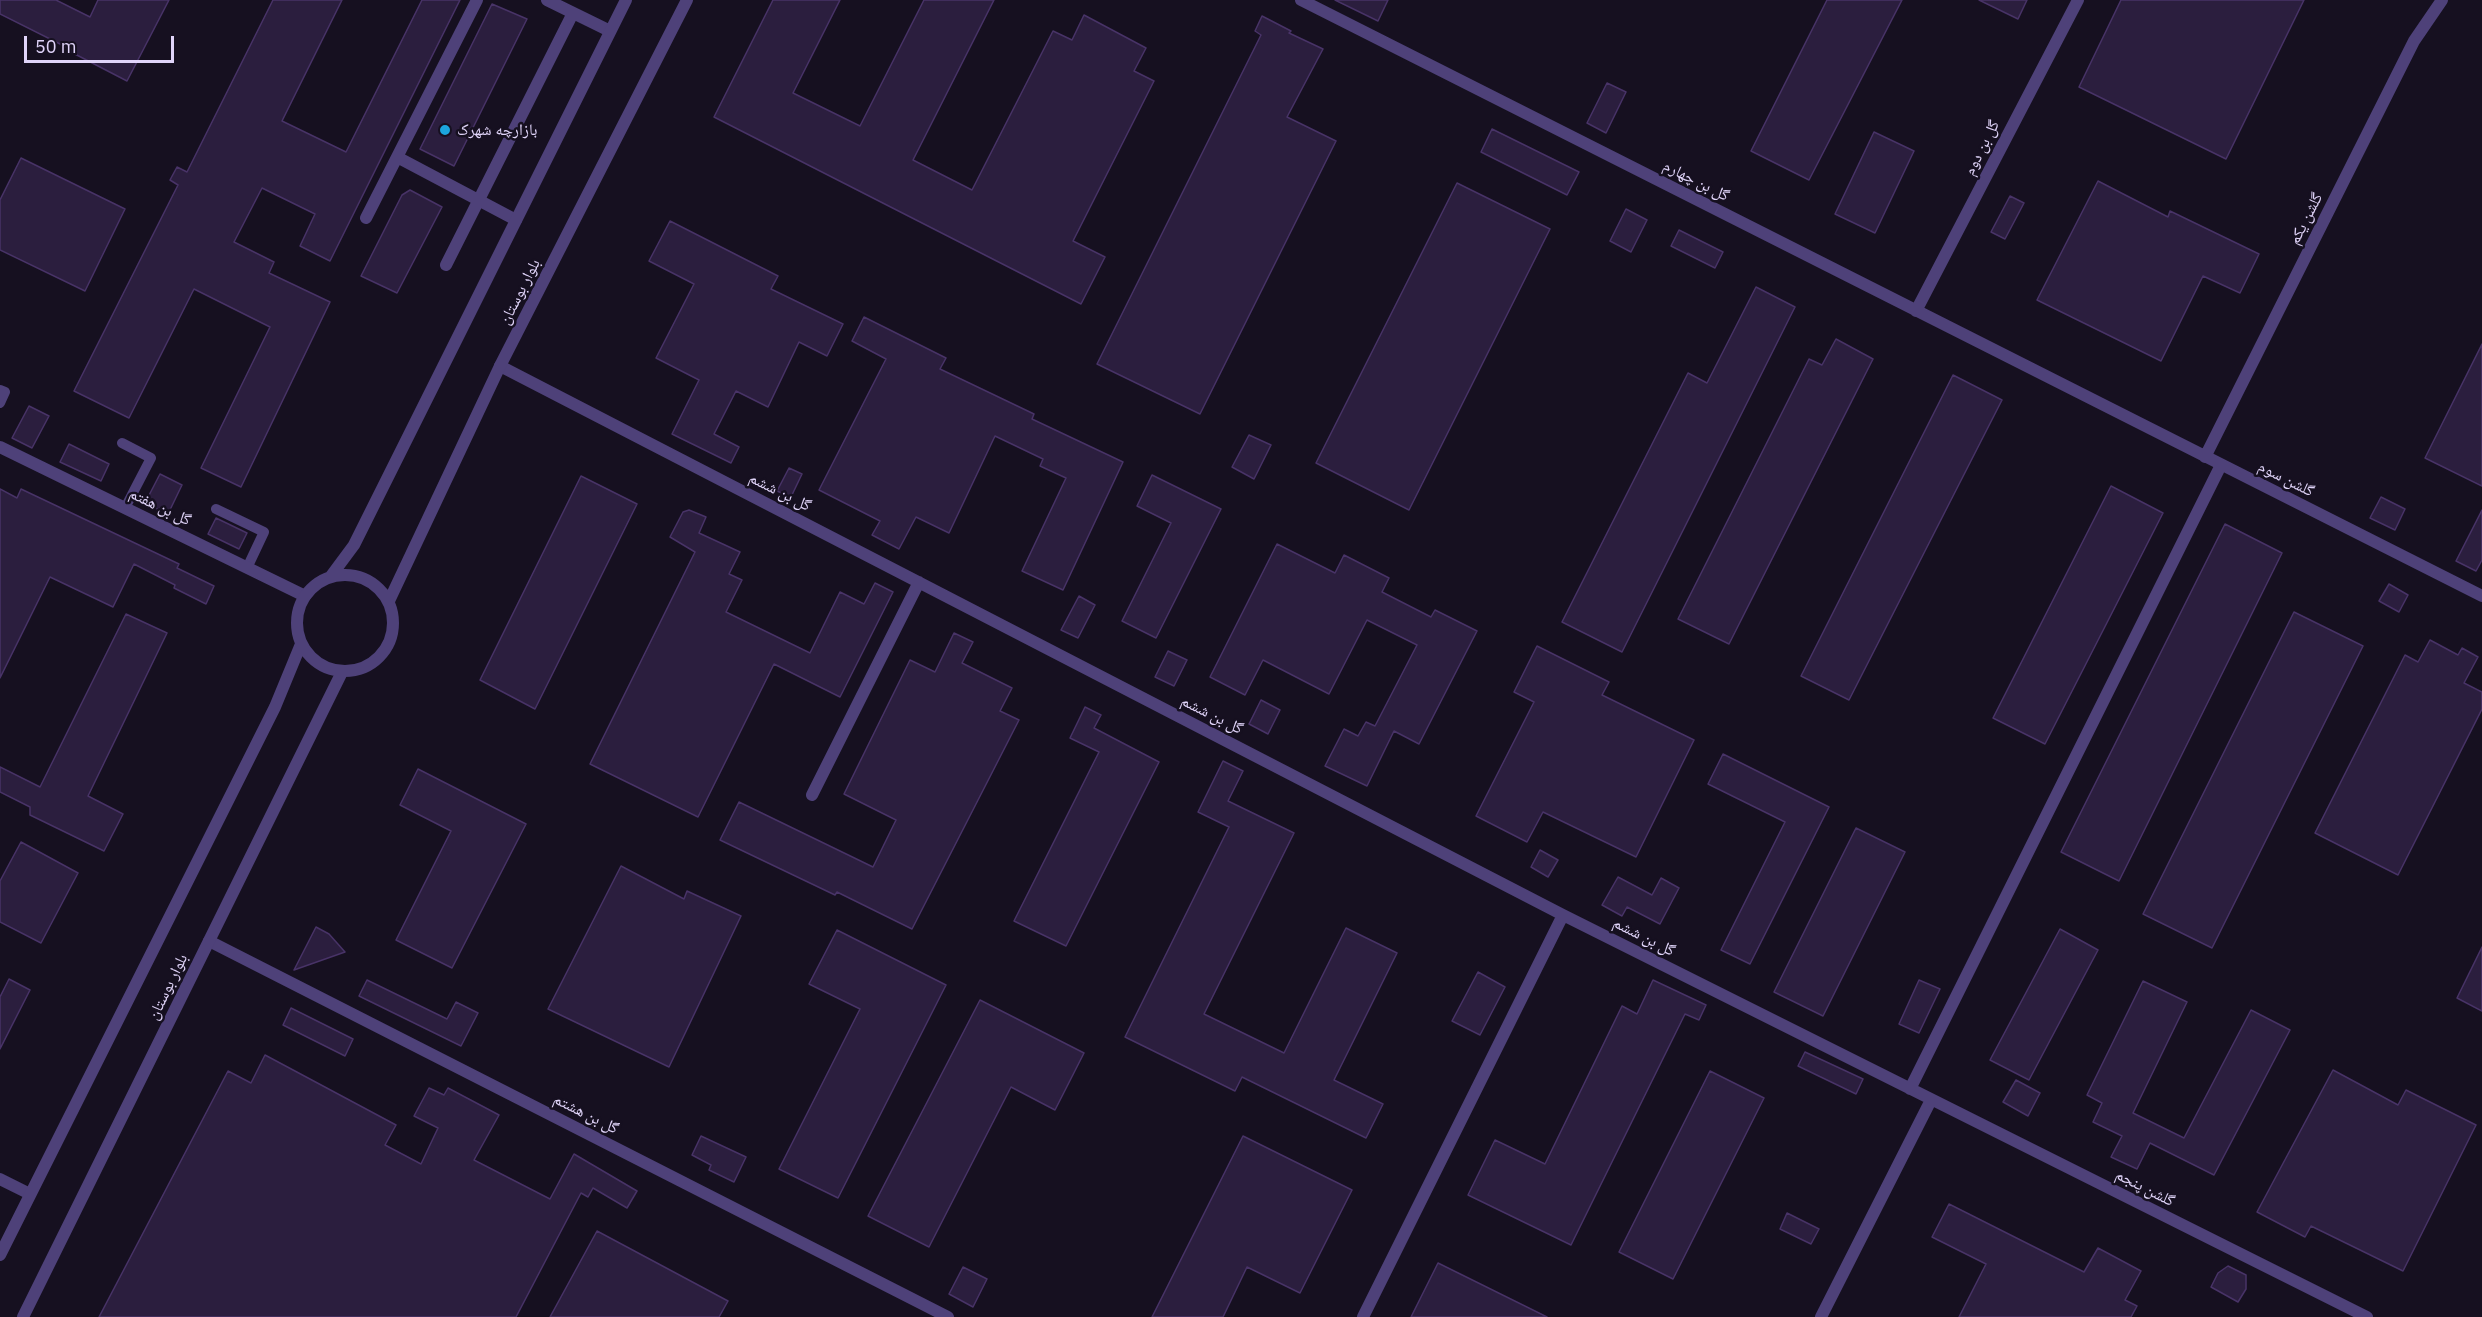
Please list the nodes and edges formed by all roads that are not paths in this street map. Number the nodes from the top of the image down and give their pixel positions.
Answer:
1 (477, 0) edge
2 (547, 0) edge
3 (626, 0) edge
4 (687, 0) edge
5 (1301, 0) edge
6 (2078, 0) edge
7 (2442, 0) edge
8 (573, 13) junction
9 (610, 31) junction
10 (397, 157) junction
11 (478, 200) junction
12 (366, 218) dead end
13 (516, 220) junction
14 (446, 265) dead end
15 (1916, 311) junction
16 (500, 366) junction
17 (0, 390) edge
18 (2075, 392) joint
19 (0, 403) edge
20 (122, 443) dead end
21 (0, 447) edge
22 (2205, 457) junction
23 (2221, 465) junction
24 (125, 508) junction
25 (216, 509) dead end
26 (247, 568) junction
27 (332, 576) junction
28 (919, 582) junction
29 (305, 596) junction
30 (2482, 596) edge
31 (389, 602) junction
32 (302, 645) junction
33 (342, 672) junction
34 (812, 795) dead end
35 (1563, 915) junction
36 (208, 941) junction
37 (1910, 1089) junction
38 (1931, 1100) junction
39 (0, 1179) edge
40 (30, 1194) junction
41 (0, 1255) edge
42 (24, 1317) edge
43 (948, 1317) edge
44 (1363, 1317) edge
45 (1821, 1317) edge
46 (2367, 1317) edge

1 - 10 street
2 - 8 street
3 - 9 street
4 - 16 street, بلوار بوستان
5 - 15 street, گل بن چهارم
6 - 15 street, گل بن دوم
7 - 22 street, گلشن یکم
8 - 9 street
8 - 11 street
9 - 13 street
10 - 11 street
10 - 12 street
11 - 13 street
11 - 14 street
13 - 27 street
15 - 18 street, گل بن چهارم
16 - 28 street, گل بن ششم
16 - 31 street, بلوار بوستان
17 - 19 lane
18 - 22 street, گلشن سوم
20 - 24 lane
21 - 24 street, گل بن هفتم
22 - 23 street, گلشن سوم
23 - 30 street, گلشن سوم
23 - 37 street
24 - 26 street, گل بن هفتم
25 - 26 lane
26 - 29 street, گل بن هفتم
27 - 29 street
27 - 31 street
28 - 34 street
28 - 35 street, گل بن ششم
29 - 32 street
31 - 33 street
32 - 33 street
32 - 40 street, بلوار بوستان
33 - 36 street, بلوار بوستان
35 - 37 street, گل بن ششم
35 - 44 street
36 - 42 street, بلوار بوستان
36 - 43 street, گل بن هشتم
37 - 38 street, گلشن پنجم
38 - 45 street
38 - 46 street, گلشن پنجم
39 - 40 street
40 - 41 street, بلوار بوستان

